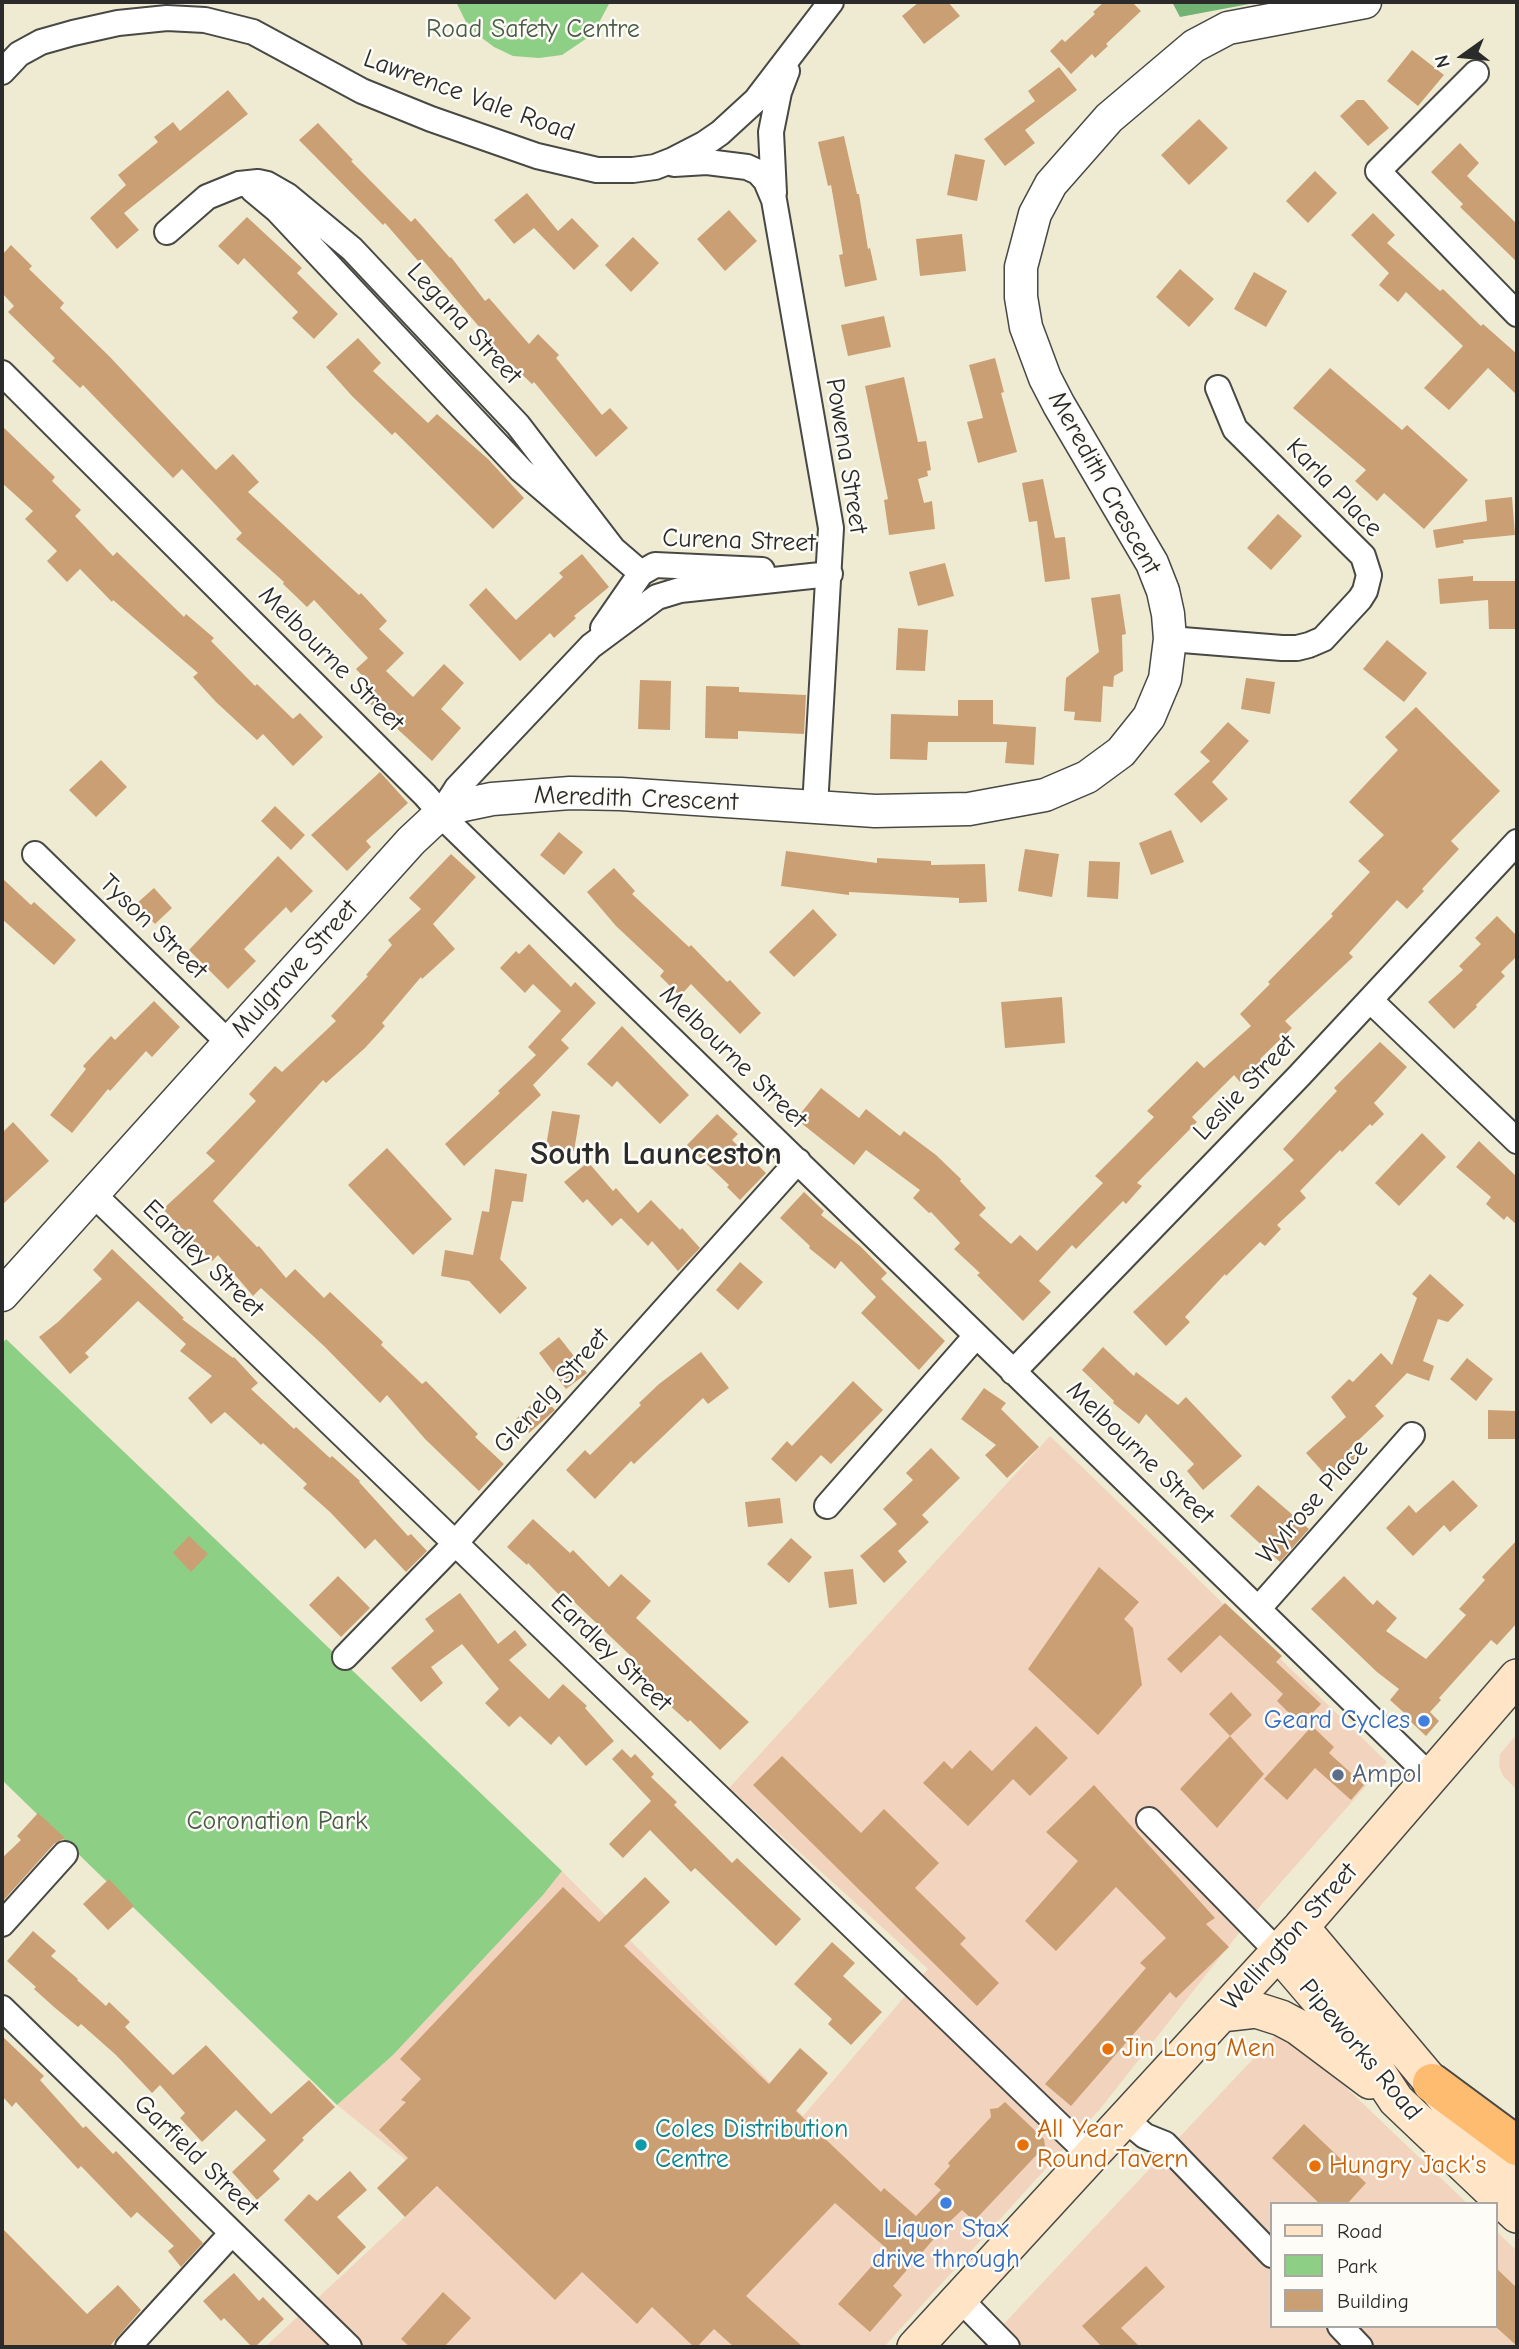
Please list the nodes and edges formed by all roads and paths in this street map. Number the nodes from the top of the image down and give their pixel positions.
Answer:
1 (831, 2) edge
2 (1365, 2) edge
3 (800, 45) junction
4 (2, 72) edge
5 (1475, 73) dead end
6 (655, 167) junction
7 (774, 200) junction
8 (167, 232) dead end
9 (1517, 314) edge
10 (2, 373) edge
11 (1218, 388) dead end
12 (641, 573) junction
13 (830, 574) junction
14 (657, 597) joint
15 (1170, 639) junction
16 (591, 646) junction
17 (816, 807) junction
18 (441, 813) junction
19 (1517, 842) edge
20 (35, 854) dead end
21 (1370, 1000) junction
22 (229, 1043) junction
23 (1517, 1142) edge
24 (798, 1161) junction
25 (92, 1193) junction
26 (2, 1295) edge
27 (975, 1336) junction
28 (1013, 1372) junction
29 (1412, 1435) dead end
30 (827, 1506) dead end
31 (454, 1544) junction
32 (1259, 1608) junction
33 (345, 1657) dead end
34 (1517, 1677) edge
35 (1431, 1777) junction
36 (1149, 1820) dead end
37 (65, 1854) dead end
38 (2, 1924) edge
39 (1289, 1940) junction
40 (2, 2008) edge
41 (1221, 2014) junction
42 (1411, 2098) junction
43 (1126, 2120) junction
44 (1517, 2146) edge
45 (1090, 2155) junction
46 (1517, 2179) edge
47 (1517, 2215) edge
48 (232, 2233) junction
49 (1270, 2253) edge
50 (958, 2298) junction
51 (1342, 2328) edge
52 (128, 2347) edge
53 (349, 2347) edge
54 (915, 2347) edge
55 (1007, 2347) edge
56 (1360, 2347) edge

1 - 3 street, Lawrence Vale Road
2 - 15 street, Meredith Crescent
3 - 6 street, Lawrence Vale Road
3 - 7 street, Powena Street
4 - 6 street, Lawrence Vale Road
5 - 9 street
6 - 7 street, Powena Street
7 - 13 street, Powena Street
8 - 12 street
10 - 18 street, Melbourne Street
11 - 15 street, Karla Place
12 - 13 street, Curena Street
12 - 16 street, Mulgrave Street
13 - 14 street, Curena Street
13 - 17 street, Powena Street
14 - 16 street, Mulgrave Street
15 - 17 street, Meredith Crescent
16 - 18 street, Mulgrave Street
17 - 18 street, Meredith Crescent
18 - 22 street, Mulgrave Street
18 - 24 street, Melbourne Street
19 - 21 street, Leslie Street
20 - 22 street, Tyson Street
21 - 23 street
21 - 28 street, Leslie Street
22 - 25 street, Mulgrave Street
24 - 27 street, Melbourne Street
24 - 31 street, Glenelg Street
25 - 26 street, Mulgrave Street
25 - 31 street, Eardley Street
27 - 28 street, Melbourne Street
27 - 30 street
28 - 32 street, Melbourne Street
29 - 32 street, Wylrose Place
31 - 33 street, Glenelg Street
31 - 45 street, Eardley Street
32 - 35 street, Melbourne Street
34 - 35 main road, Wellington Street
35 - 39 main road, Wellington Street
36 - 39 street, Pipeworks Road
37 - 38 street
39 - 41 main road, Wellington Street
39 - 42 main road, Pipeworks Road
40 - 48 street, Garfield Street
41 - 42 main road
41 - 43 main road, Wellington Street
42 - 44 highway
42 - 46 main road, Pipeworks Road
42 - 47 main road, Pipeworks Road
43 - 45 main road, Wellington Street
43 - 49 street
45 - 50 main road, Wellington Street
48 - 52 street
48 - 53 street, Garfield Street
50 - 54 main road, Wellington Street
50 - 55 street
51 - 56 street

